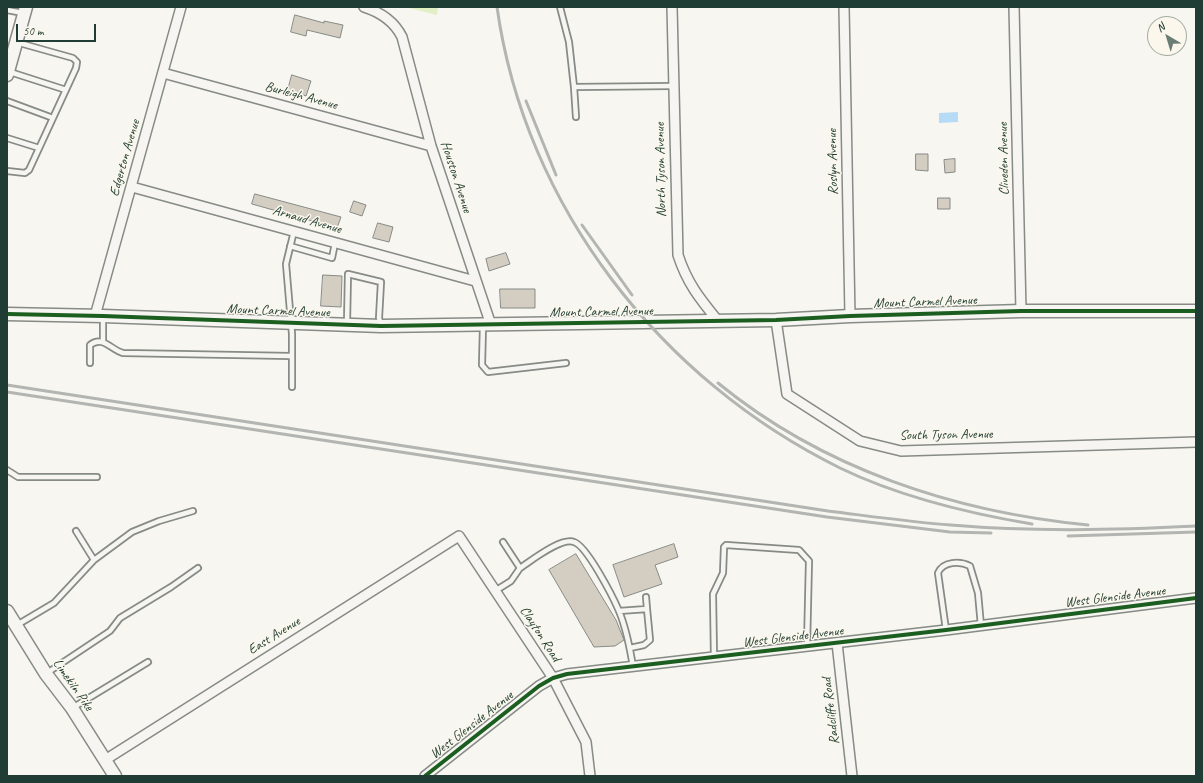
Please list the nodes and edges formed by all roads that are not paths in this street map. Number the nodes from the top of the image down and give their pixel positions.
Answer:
1 (180, 7) edge
2 (364, 7) edge
3 (560, 7) edge
4 (672, 7) edge
5 (844, 7) edge
6 (1014, 7) edge
7 (7, 10) edge
8 (25, 10) edge
9 (16, 42) junction
10 (8, 73) edge
11 (163, 73) junction
12 (673, 86) junction
13 (574, 88) junction
14 (66, 90) junction
15 (7, 101) edge
16 (576, 117) dead end
17 (53, 118) junction
18 (7, 138) edge
19 (431, 146) junction
20 (39, 148) junction
21 (7, 171) edge
22 (132, 186) junction
23 (294, 231) junction
24 (335, 243) junction
25 (290, 246) junction
26 (476, 281) junction
27 (1021, 310) junction
28 (1196, 310) edge
29 (7, 314) edge
30 (99, 316) junction
31 (850, 316) junction
32 (776, 320) junction
33 (718, 321) junction
34 (290, 323) junction
35 (348, 324) junction
36 (487, 325) junction
37 (381, 326) junction
38 (103, 341) junction
39 (291, 356) junction
40 (566, 363) dead end
41 (90, 364) dead end
42 (292, 387) dead end
43 (1196, 442) edge
44 (7, 470) edge
45 (97, 477) dead end
46 (193, 511) dead end
47 (76, 531) dead end
48 (459, 536) joint
49 (503, 542) dead end
50 (94, 560) junction
51 (198, 568) dead end
52 (520, 568) junction
53 (495, 591) junction
54 (646, 597) dead end
55 (1196, 598) edge
56 (647, 609) junction
57 (619, 611) junction
58 (7, 612) edge
59 (16, 626) junction
60 (981, 626) junction
61 (946, 630) junction
62 (837, 643) junction
63 (807, 646) junction
64 (630, 648) junction
65 (714, 658) junction
66 (148, 662) dead end
67 (633, 667) junction
68 (46, 674) junction
69 (553, 678) junction
70 (72, 708) junction
71 (105, 760) junction
72 (115, 776) edge
73 (425, 776) edge
74 (590, 776) edge
75 (852, 776) edge

1 - 11 street, Edgerton Avenue
2 - 19 street, Houston Avenue
3 - 13 lane
4 - 12 street, North Tyson Avenue
5 - 31 street, Roslyn Avenue
6 - 27 street, Cliveden Avenue
7 - 8 lane
8 - 9 street
9 - 10 street
9 - 14 lane
10 - 14 lane
11 - 19 street, Burleigh Avenue
11 - 22 street, Edgerton Avenue
12 - 13 lane
12 - 33 street, North Tyson Avenue
13 - 16 lane
14 - 17 lane
15 - 17 lane
17 - 20 lane
18 - 20 lane
19 - 26 street, Houston Avenue
20 - 21 lane
22 - 23 street, Arnaud Avenue
22 - 30 street, Edgerton Avenue
23 - 24 street, Arnaud Avenue
23 - 25 lane
24 - 25 lane
24 - 26 street, Arnaud Avenue
25 - 34 lane
26 - 36 street, Houston Avenue
27 - 28 street, Mount Carmel Avenue
27 - 31 street, Mount Carmel Avenue
29 - 30 street, Mount Carmel Avenue
30 - 34 street, Mount Carmel Avenue
30 - 38 lane
31 - 32 street, Mount Carmel Avenue
32 - 33 street, Mount Carmel Avenue
32 - 43 street, South Tyson Avenue
33 - 36 street, Mount Carmel Avenue
34 - 35 street, Mount Carmel Avenue
34 - 39 lane
35 - 37 street, Mount Carmel Avenue
35 - 37 lane
36 - 37 street, Mount Carmel Avenue
36 - 40 lane
38 - 39 lane
38 - 41 lane
39 - 42 lane
44 - 45 lane
46 - 50 lane
47 - 50 lane
48 - 53 street, Clayton Road
48 - 71 street, East Avenue
49 - 52 lane
50 - 59 lane
51 - 68 lane
52 - 53 lane
52 - 57 lane
53 - 69 street, Clayton Road
54 - 56 lane
55 - 60 street, West Glenside Avenue
56 - 57 lane
56 - 64 lane
57 - 64 lane
58 - 59 street, Limekiln Pike
59 - 68 street, Limekiln Pike
60 - 61 street, West Glenside Avenue
60 - 61 lane
61 - 62 street, West Glenside Avenue
62 - 63 street, West Glenside Avenue
62 - 75 street, Radcliffe Road
63 - 65 street, West Glenside Avenue
63 - 65 lane
64 - 67 lane
65 - 67 street, West Glenside Avenue
66 - 70 lane
67 - 69 street, West Glenside Avenue
68 - 70 street, Limekiln Pike
69 - 73 street, West Glenside Avenue
69 - 74 street, Clayton Road
70 - 71 street, Limekiln Pike
71 - 72 street, Limekiln Pike

